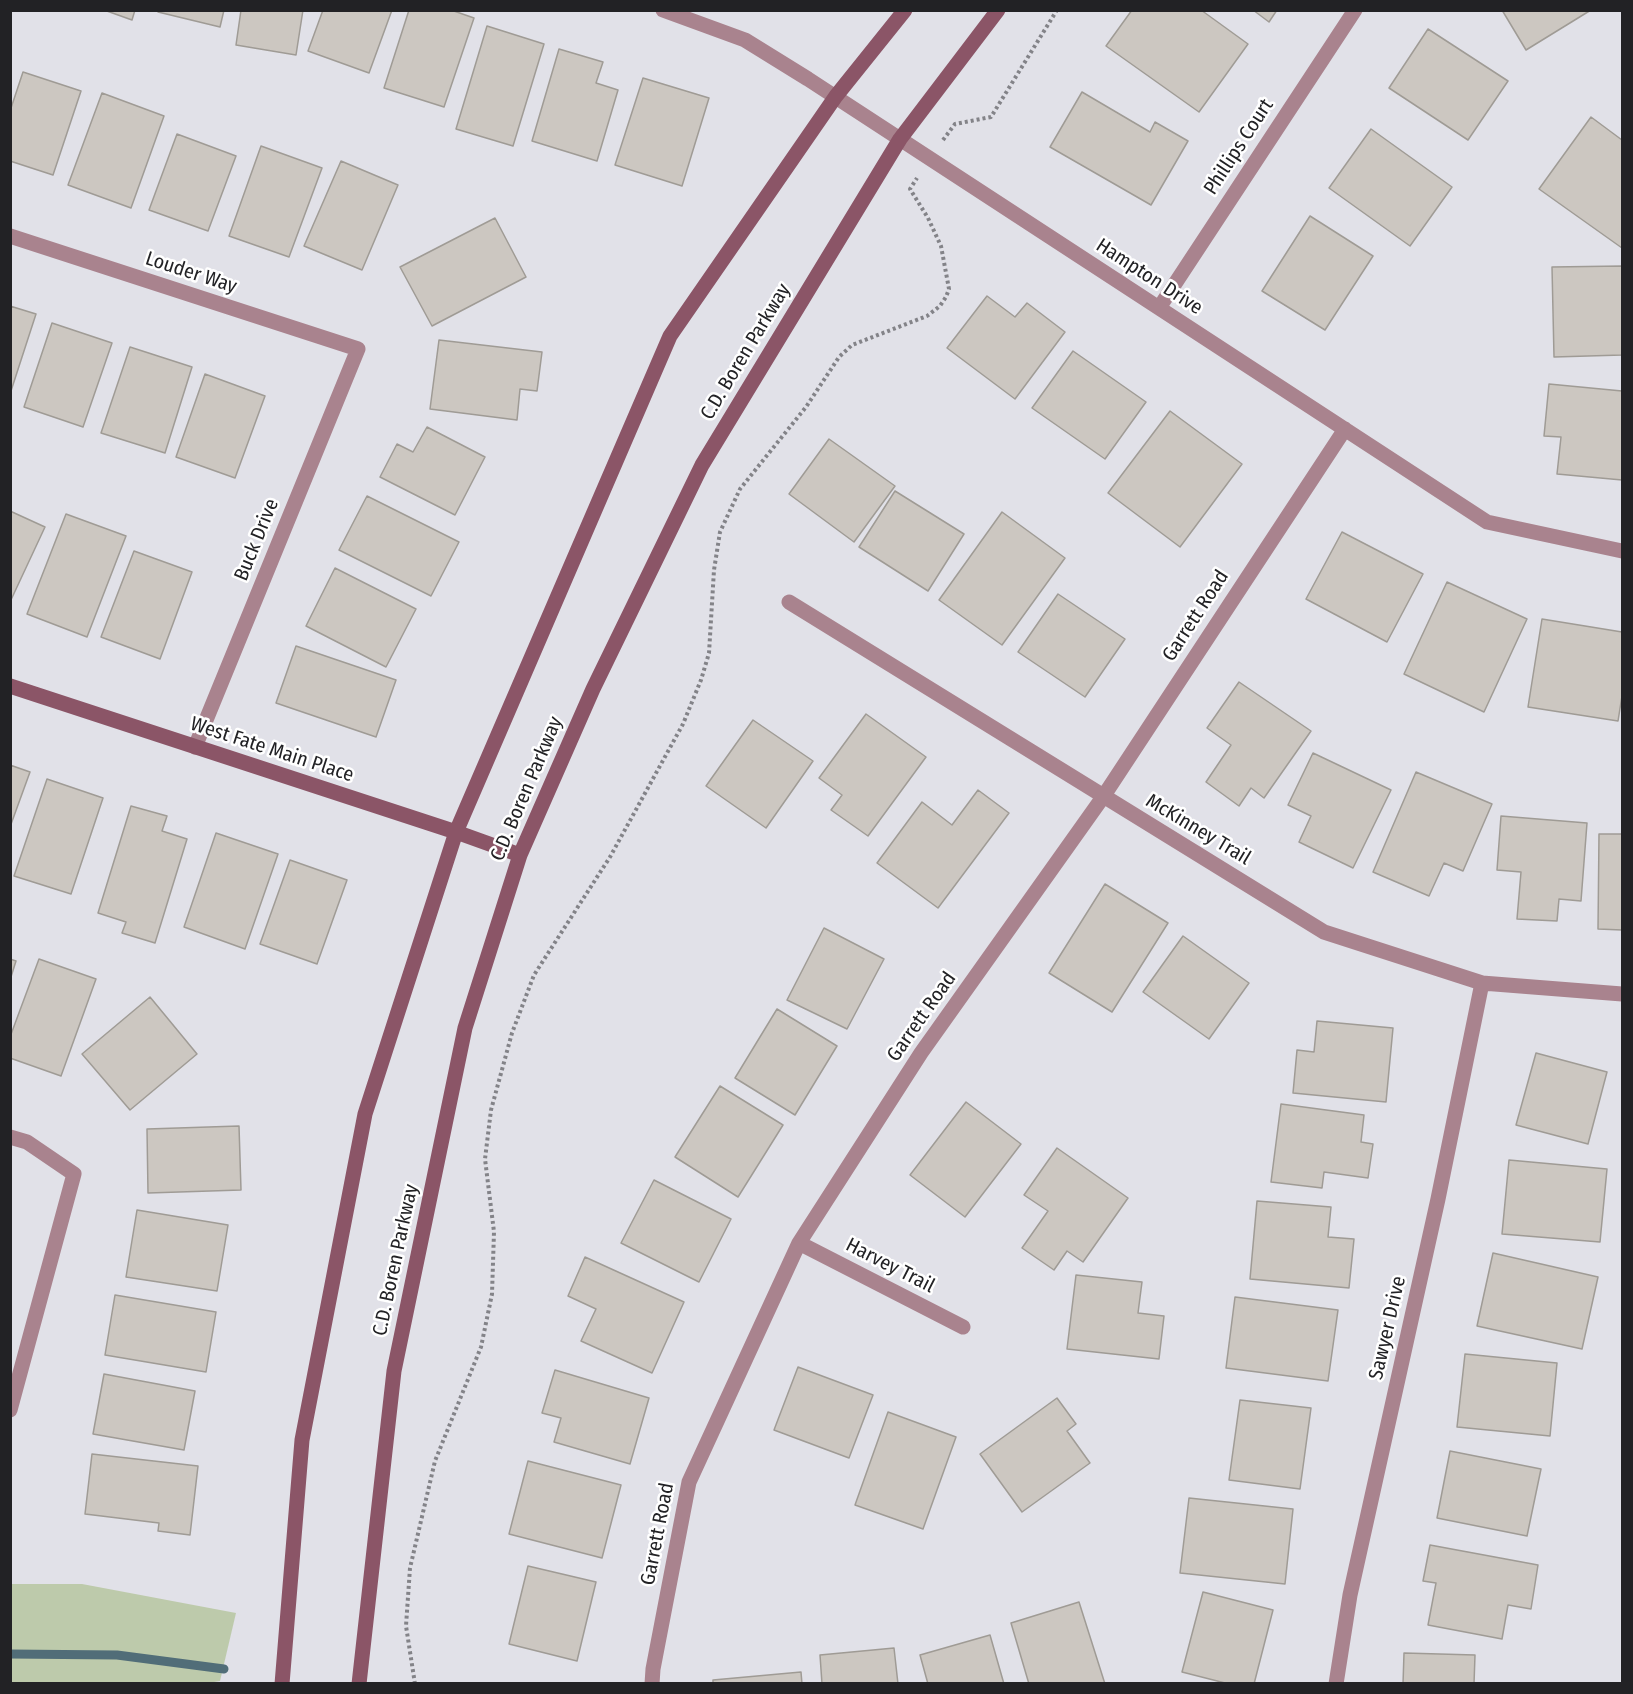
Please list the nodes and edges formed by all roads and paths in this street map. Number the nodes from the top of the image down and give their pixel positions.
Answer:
1 (663, 10) edge
2 (905, 10) edge
3 (998, 10) edge
4 (1057, 10) edge
5 (1355, 10) edge
6 (836, 96) junction
7 (900, 139) junction
8 (930, 159) junction
9 (10, 236) edge
10 (1159, 308) junction
11 (358, 349) joint
12 (1344, 429) junction
13 (1623, 551) edge
14 (789, 603) dead end
15 (10, 686) edge
16 (195, 747) junction
17 (1103, 797) junction
18 (456, 831) junction
19 (520, 855) junction
20 (1482, 982) junction
21 (1623, 994) edge
22 (10, 1137) edge
23 (799, 1243) junction
24 (963, 1327) dead end
25 (10, 1410) edge
26 (282, 1683) edge
27 (359, 1683) edge
28 (415, 1683) edge
29 (652, 1683) edge
30 (1335, 1683) edge

1 - 6 street, Hampton Drive
2 - 6 street
3 - 7 street, C.D. Boren Parkway
4 - 8 path
5 - 10 street, Phillips Court
6 - 7 street, Hampton Drive
6 - 18 street
7 - 8 street, Hampton Drive
7 - 19 street, C.D. Boren Parkway
8 - 10 street, Hampton Drive
8 - 28 path
9 - 11 street, Louder Way
10 - 12 street, Hampton Drive
11 - 16 street, Buck Drive
12 - 13 street, Hampton Drive
12 - 17 street, Garrett Road
14 - 17 street, McKinney Trail
15 - 16 street, West Fate Main Place
16 - 18 street, West Fate Main Place
17 - 20 street, McKinney Trail
17 - 23 street, Garrett Road
18 - 19 street, West Fate Main Place
18 - 26 street
19 - 27 street, C.D. Boren Parkway
20 - 21 street, McKinney Trail
20 - 30 street, Sawyer Drive
22 - 25 street
23 - 24 street, Harvey Trail
23 - 29 street, Garrett Road

